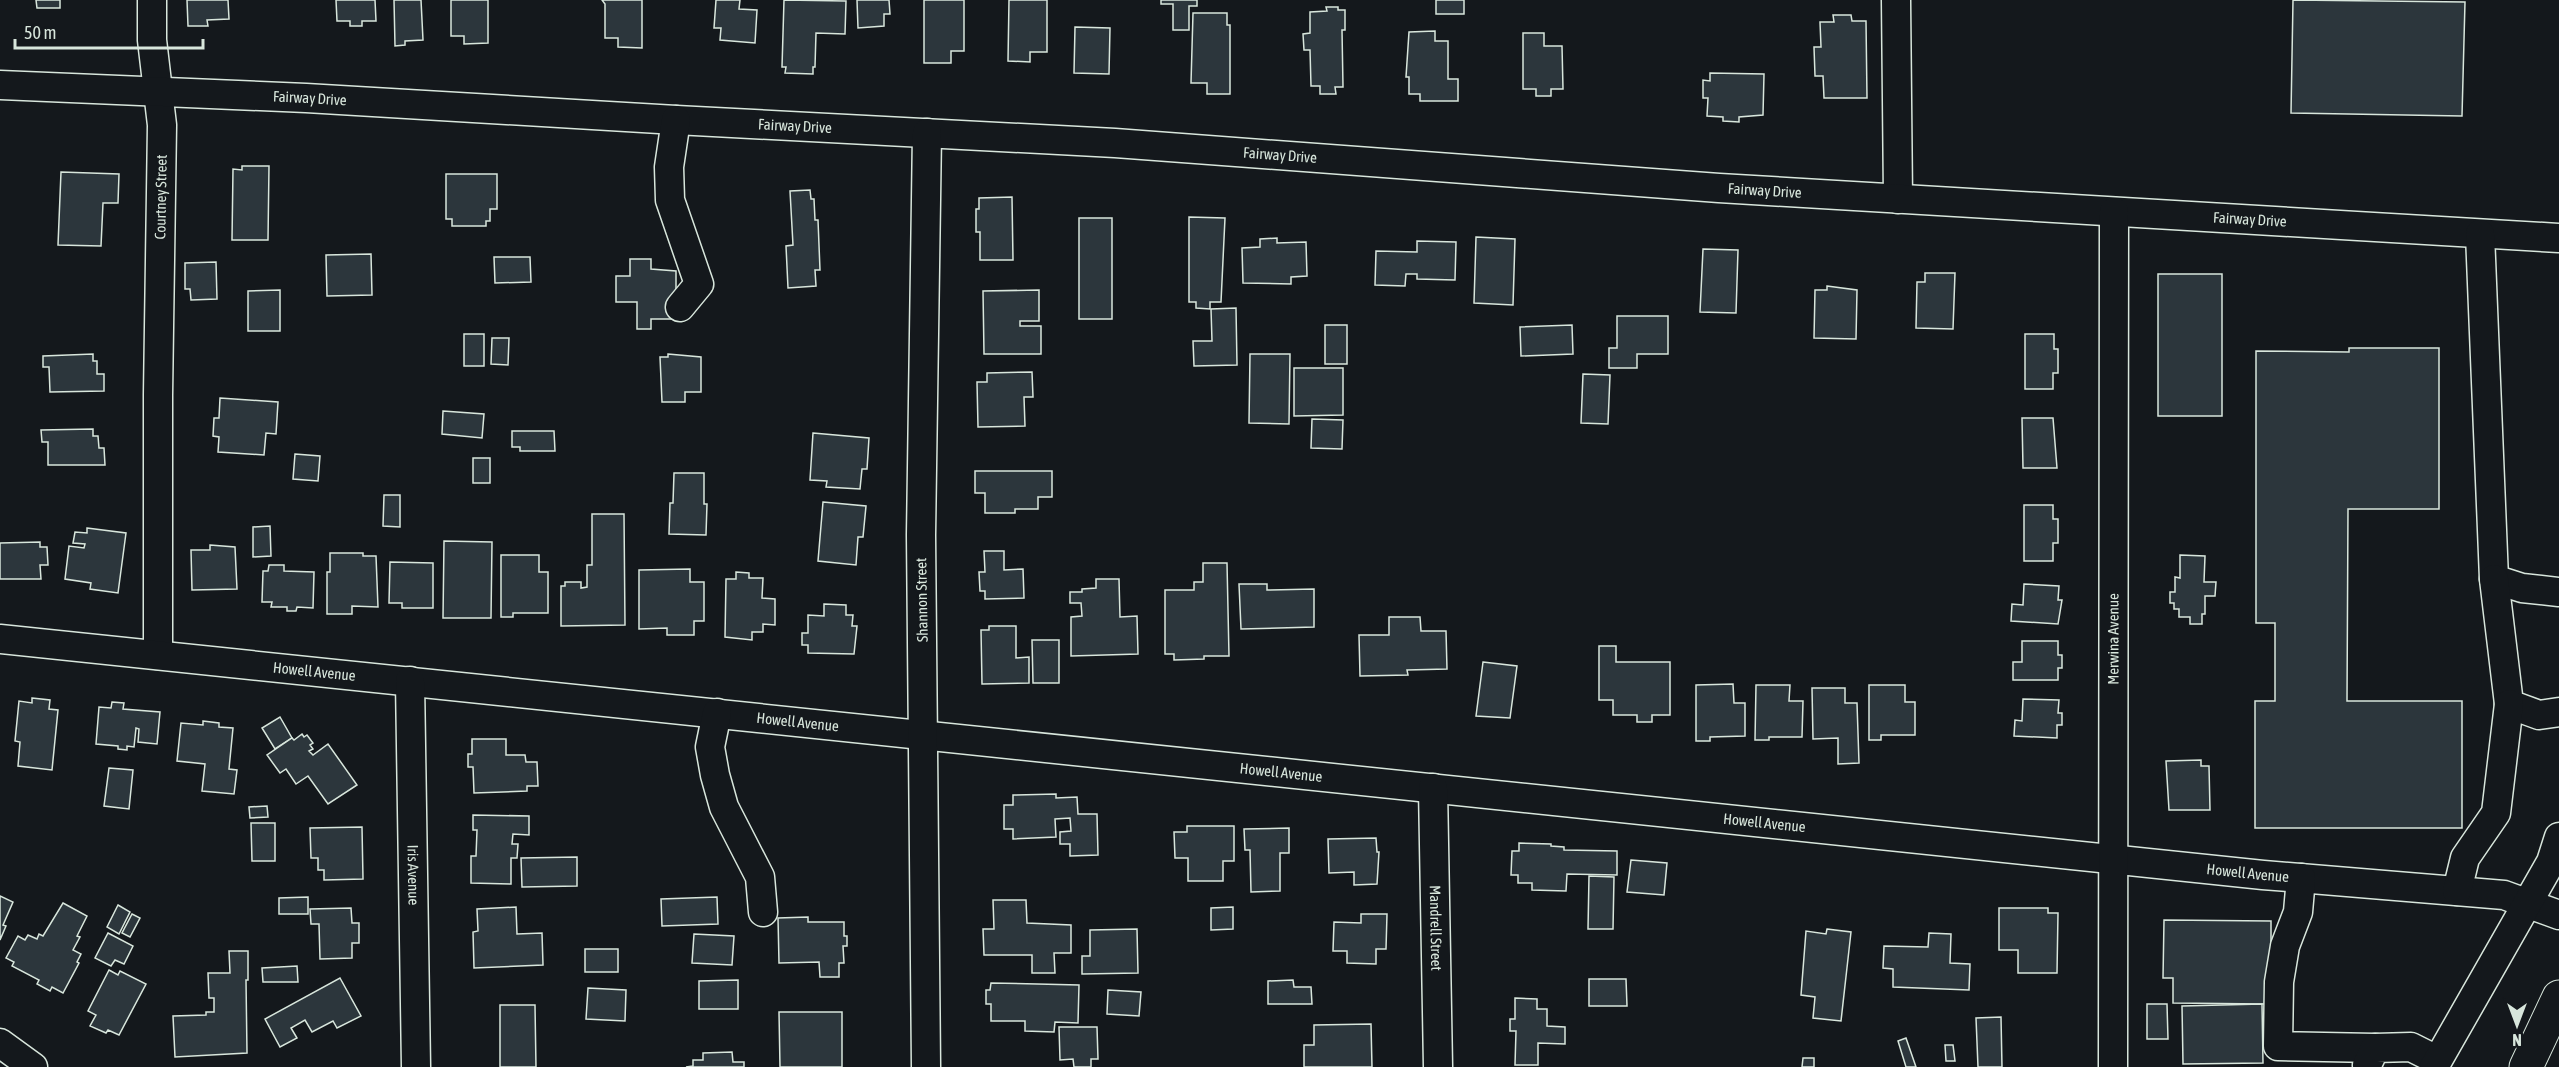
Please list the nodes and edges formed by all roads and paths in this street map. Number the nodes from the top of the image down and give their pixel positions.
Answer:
1 (152, 0) edge
2 (1896, 0) edge
3 (0, 85) edge
4 (158, 92) junction
5 (676, 120) junction
6 (927, 133) junction
7 (1898, 199) junction
8 (2114, 212) junction
9 (2480, 234) junction
10 (2559, 238) edge
11 (680, 307) dead end
12 (2494, 579) junction
13 (2559, 592) edge
14 (0, 639) edge
15 (158, 655) junction
16 (410, 681) junction
17 (2509, 704) junction
18 (2559, 712) edge
19 (717, 713) junction
20 (923, 735) junction
21 (1433, 788) junction
22 (2559, 837) edge
23 (2114, 859) junction
24 (2301, 878) junction
25 (2457, 891) junction
26 (2527, 903) junction
27 (763, 912) dead end
28 (2559, 915) edge
29 (2559, 997) edge
30 (0, 1043) edge
31 (2370, 1057) edge
32 (2435, 1064) edge
33 (33, 1067) edge
34 (416, 1067) edge
35 (926, 1067) edge
36 (1438, 1067) edge
37 (2113, 1067) edge
38 (2526, 1067) edge

1 - 4 street, Courtney Street
2 - 7 street
3 - 4 street, Fairway Drive
4 - 5 street, Fairway Drive
4 - 15 street, Courtney Street
5 - 6 street, Fairway Drive
5 - 11 street
6 - 7 street, Fairway Drive
6 - 20 street, Shannon Street
7 - 8 street, Fairway Drive
8 - 9 street, Fairway Drive
8 - 23 street, Merwina Avenue
9 - 10 street, Fairway Drive
9 - 12 street
12 - 13 street
12 - 17 street
14 - 15 street, Howell Avenue
15 - 16 street, Howell Avenue
16 - 19 street, Howell Avenue
16 - 34 street, Iris Avenue
17 - 18 street
17 - 25 street
19 - 20 street, Howell Avenue
19 - 27 street
20 - 21 street, Howell Avenue
20 - 35 street, Shannon Street
21 - 23 street, Howell Avenue
21 - 36 street, Mandrell Street
22 - 26 street
23 - 24 street, Howell Avenue
23 - 37 street, Merwina Avenue
24 - 25 street, Howell Avenue
24 - 31 street
25 - 26 street, Howell Avenue
26 - 28 street, Howell Avenue
26 - 32 street
29 - 38 main road
30 - 33 street
31 - 32 street

